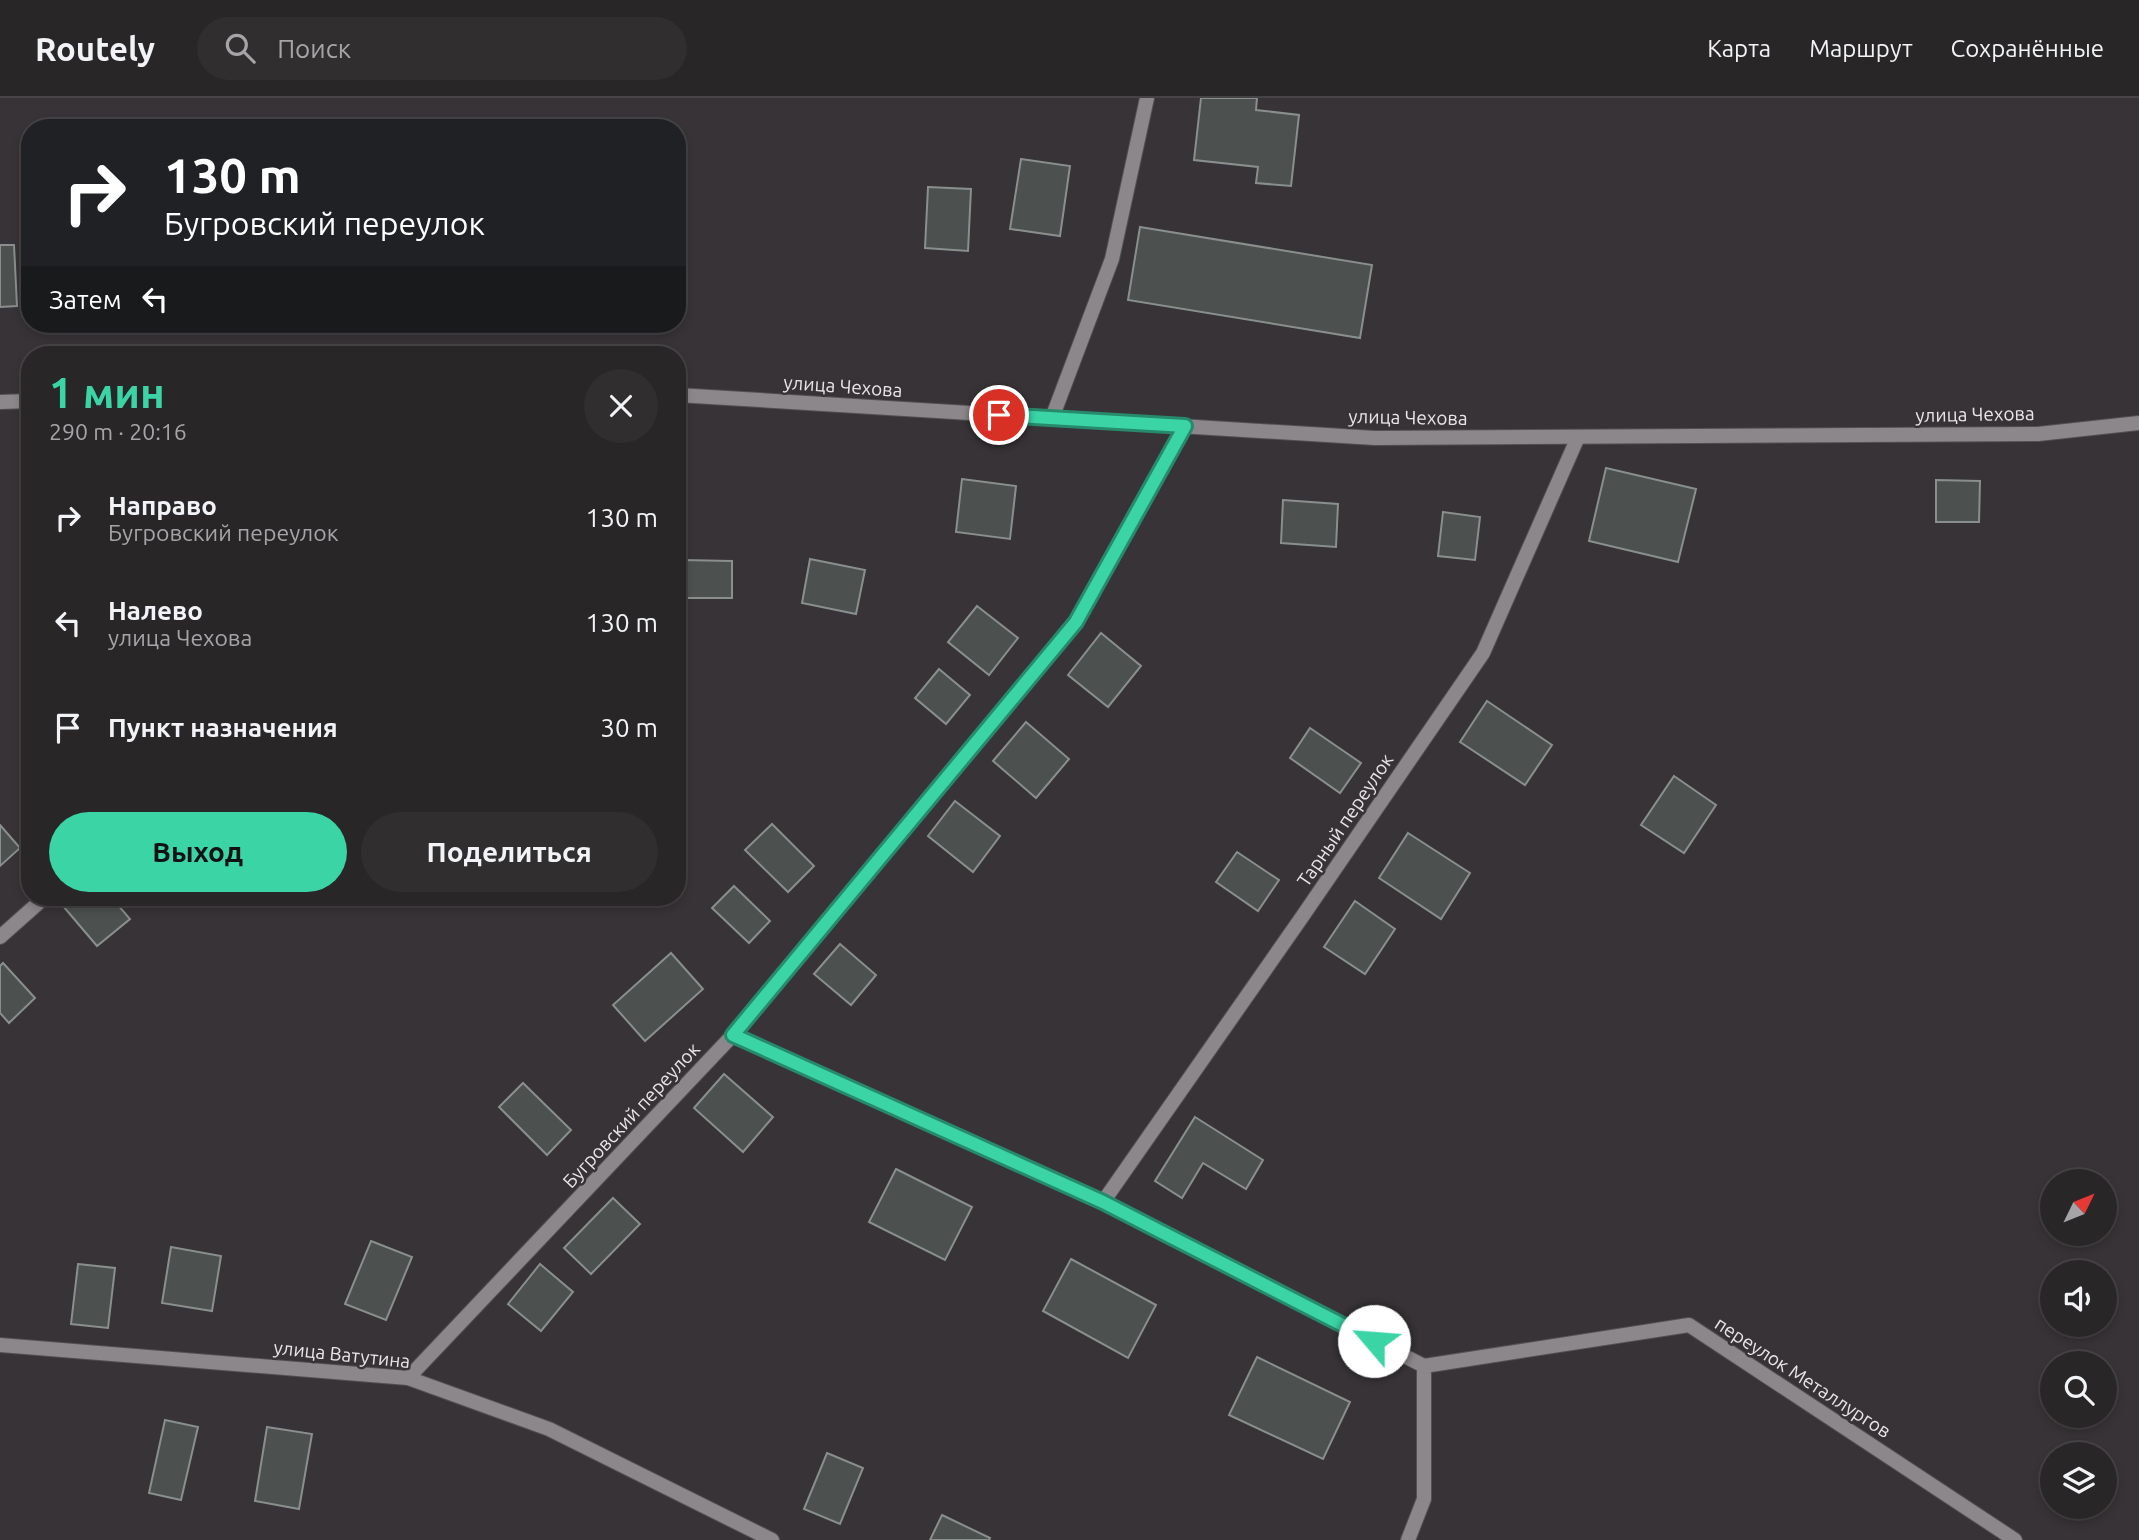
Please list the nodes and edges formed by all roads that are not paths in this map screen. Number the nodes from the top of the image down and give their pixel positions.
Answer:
1 (1147, 98) edge
2 (686, 396) edge
3 (21, 401) edge
4 (0, 402) edge
5 (1052, 418) junction
6 (2139, 423) edge
7 (1185, 426) junction
8 (1578, 437) junction
9 (35, 906) edge
10 (0, 937) edge
11 (733, 1035) junction
12 (1103, 1202) junction
13 (0, 1345) edge
14 (1424, 1366) junction
15 (408, 1378) junction
16 (772, 1540) edge
17 (1408, 1540) edge
18 (2015, 1540) edge

1 - 5 street
2 - 5 street, улица Чехова
3 - 4 street
5 - 7 street, улица Чехова
6 - 8 street, улица Чехова
7 - 8 street, улица Чехова
7 - 11 street, Бугровский переулок
8 - 12 street, Тарный переулок
9 - 10 street
11 - 12 street
11 - 15 street, Бугровский переулок
12 - 14 street
13 - 15 street, улица Ватутина
14 - 17 street
14 - 18 street, переулок Металлургов
15 - 16 street, улица Ватутина

